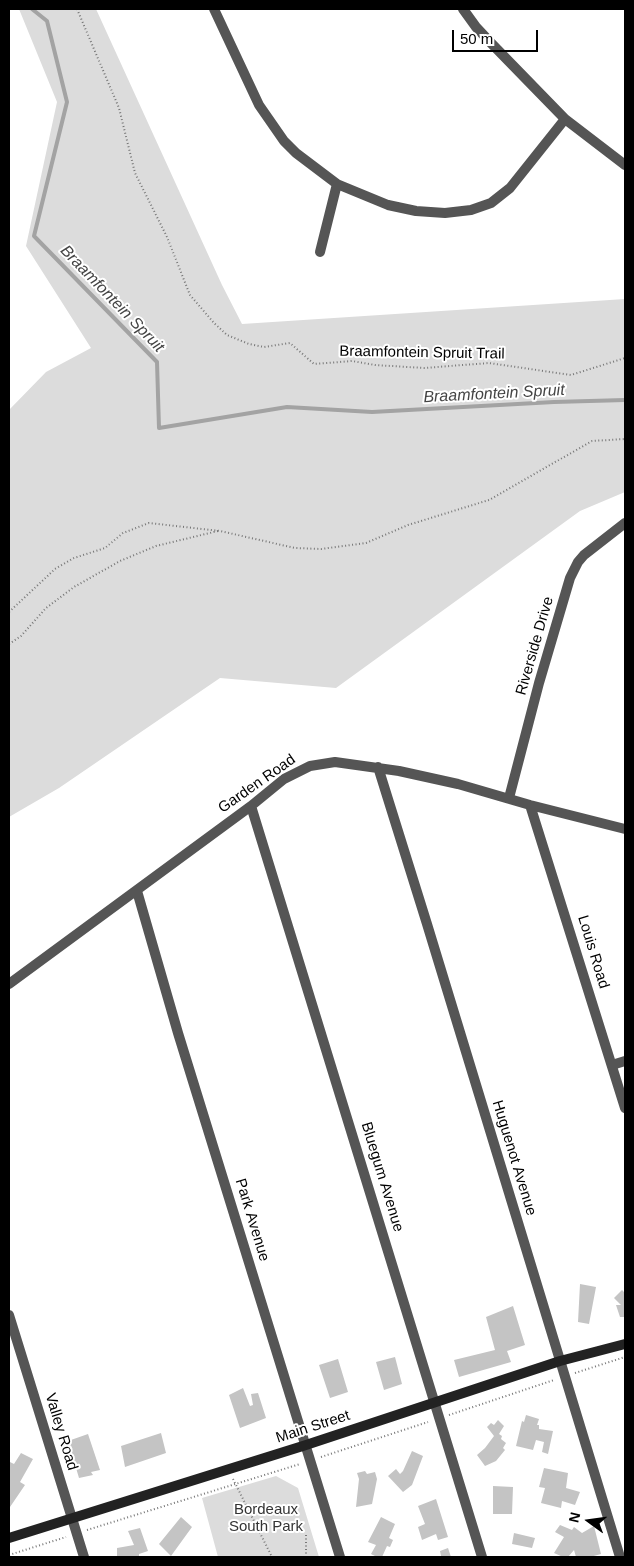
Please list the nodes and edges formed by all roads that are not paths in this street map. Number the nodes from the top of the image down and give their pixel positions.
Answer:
1 (214, 9) edge
2 (463, 9) edge
3 (565, 119) junction
4 (625, 165) edge
5 (337, 184) junction
6 (320, 252) dead end
7 (625, 523) edge
8 (378, 767) junction
9 (509, 798) junction
10 (530, 805) junction
11 (251, 806) junction
12 (625, 828) edge
13 (137, 891) junction
14 (9, 984) edge
15 (625, 1061) edge
16 (612, 1065) junction
17 (625, 1108) edge
18 (9, 1315) edge
19 (625, 1344) edge
20 (560, 1361) junction
21 (435, 1403) junction
22 (306, 1445) junction
23 (72, 1520) junction
24 (9, 1538) edge
25 (84, 1557) edge
26 (340, 1557) edge
27 (482, 1557) edge
28 (620, 1557) edge

1 - 5 street
2 - 3 street
3 - 4 street
3 - 5 street
5 - 6 street
7 - 9 street, Riverside Drive
8 - 9 street, Garden Road
8 - 11 street, Garden Road
8 - 20 street, Huguenot Avenue
9 - 10 street, Garden Road
10 - 12 street, Garden Road
10 - 16 street, Louis Road
11 - 13 street, Garden Road
11 - 21 street, Bluegum Avenue
13 - 14 street, Garden Road
13 - 22 street, Park Avenue
15 - 16 street
16 - 17 street, Louis Road
18 - 23 street, Valley Road
19 - 20 street, Main Street
20 - 21 street, Main Street
20 - 28 street, Huguenot Avenue
21 - 22 street, Main Street
21 - 27 street, Bluegum Avenue
22 - 23 street, Main Street
22 - 26 street, Park Avenue
23 - 24 street, Main Street
23 - 25 street, Valley Road

